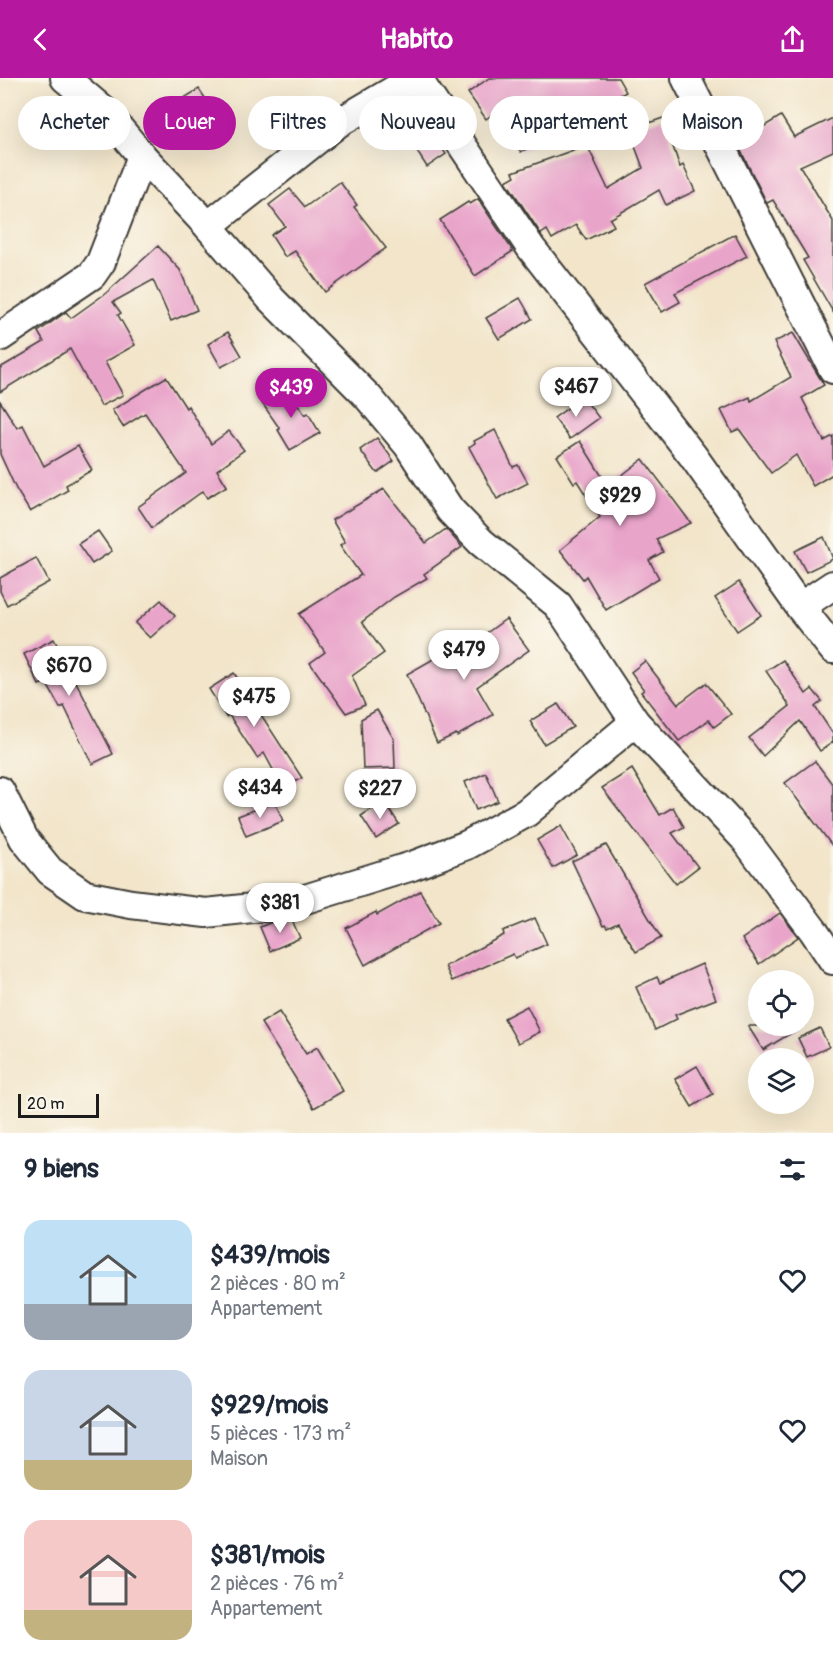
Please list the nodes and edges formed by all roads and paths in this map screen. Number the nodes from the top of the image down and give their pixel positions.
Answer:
1 (65, 78) edge
2 (416, 78) edge
3 (686, 78) edge
4 (142, 156) junction
5 (208, 226) junction
6 (0, 338) edge
7 (833, 369) edge
8 (833, 585) edge
9 (800, 607) junction
10 (833, 649) edge
11 (635, 722) junction
12 (0, 791) edge
13 (833, 960) edge

1 - 4 street
2 - 5 street
2 - 9 street
3 - 7 street
4 - 5 street
4 - 6 street
5 - 11 street
8 - 9 street
9 - 10 street
11 - 12 street
11 - 13 street

